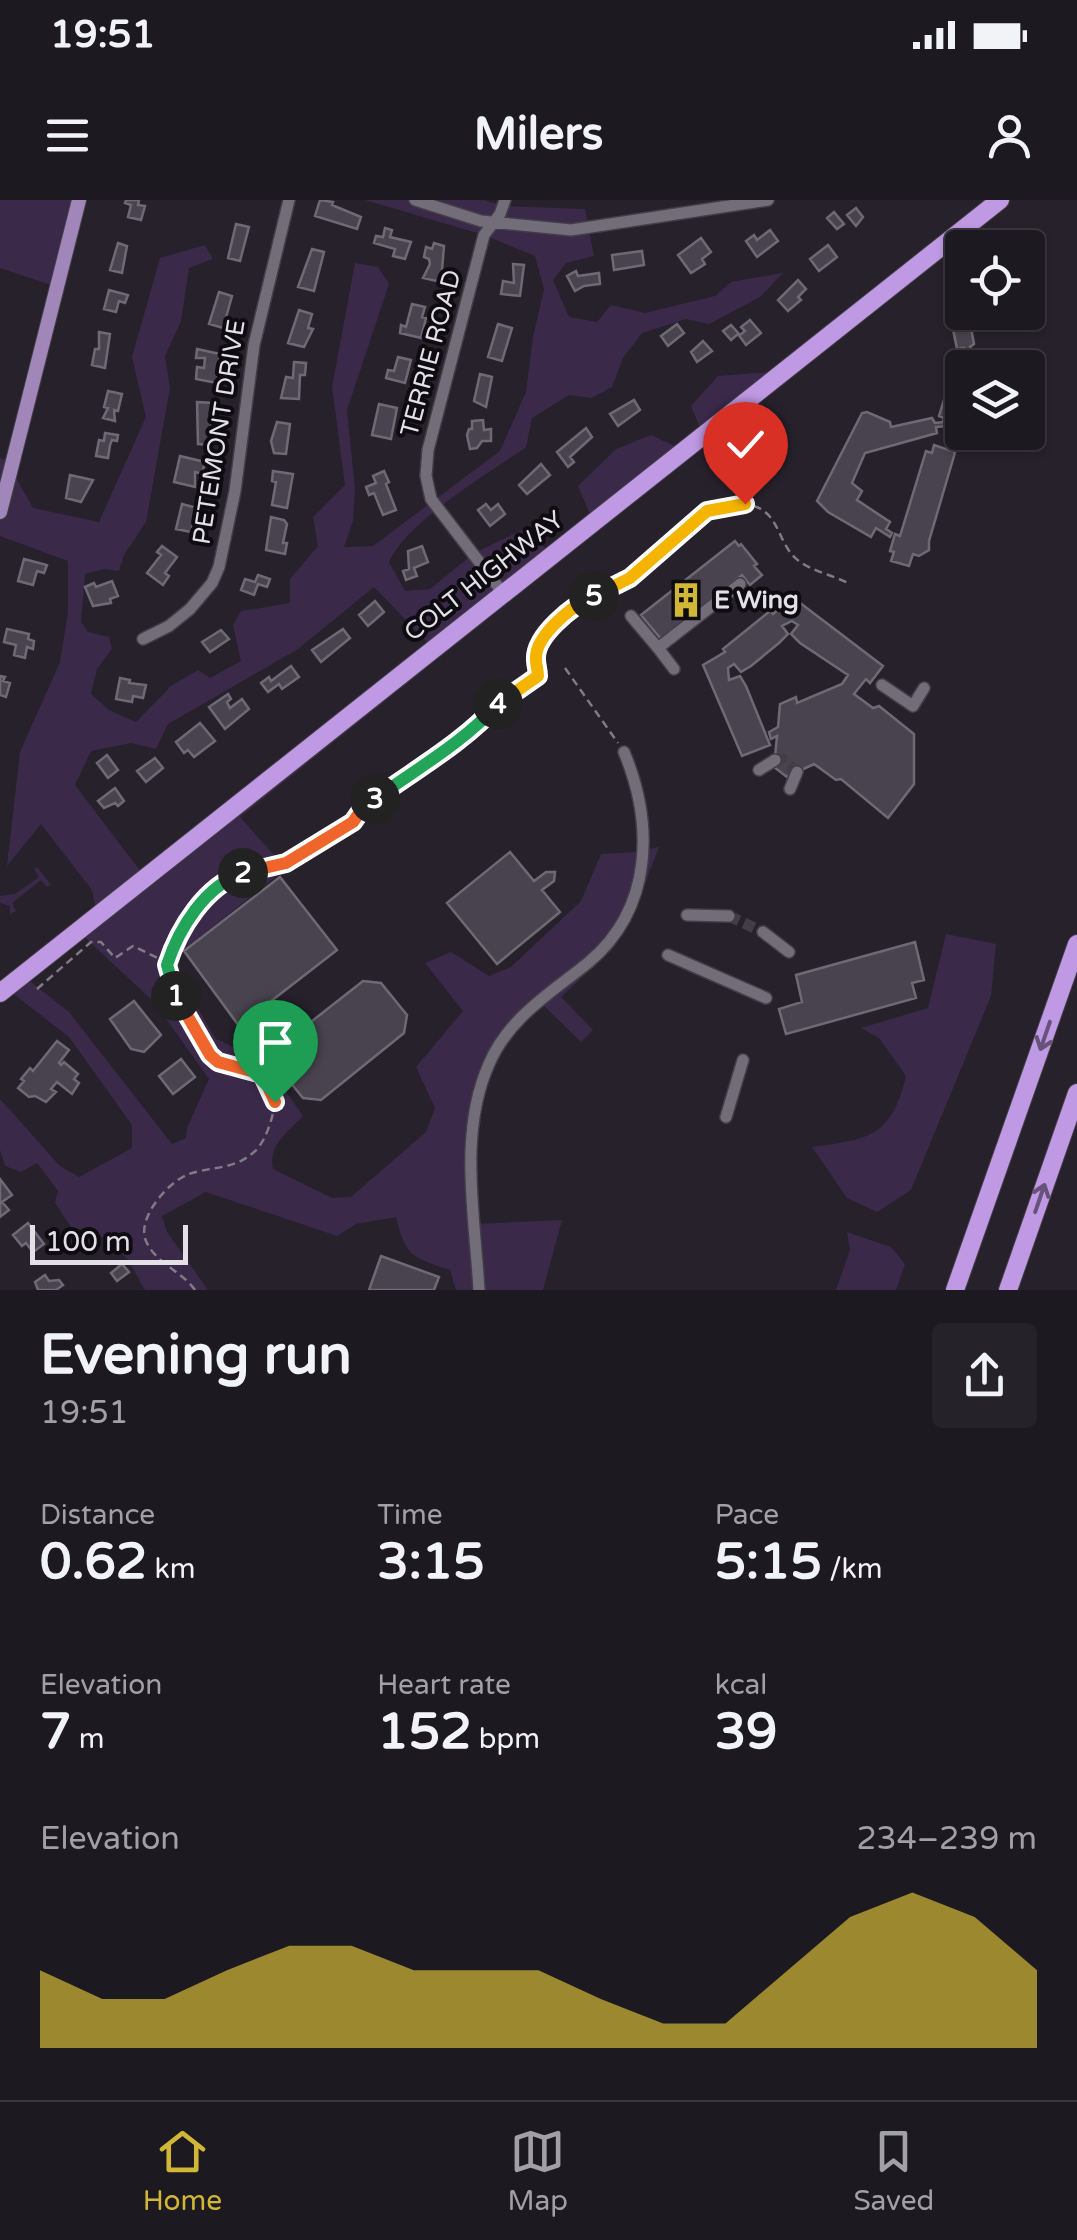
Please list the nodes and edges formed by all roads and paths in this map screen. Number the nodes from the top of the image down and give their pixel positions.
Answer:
1 (80, 200) edge
2 (289, 200) edge
3 (414, 200) edge
4 (505, 200) edge
5 (768, 200) edge
6 (1000, 200) edge
7 (493, 223) junction
8 (0, 512) edge
9 (848, 583) dead end
10 (740, 584) dead end
11 (503, 592) junction
12 (631, 616) dead end
13 (143, 639) dead end
14 (658, 648) junction
15 (564, 668) dead end
16 (674, 670) dead end
17 (882, 685) dead end
18 (924, 688) dead end
19 (624, 752) joint
20 (774, 760) dead end
21 (759, 770) dead end
22 (797, 772) dead end
23 (790, 789) dead end
24 (688, 916) dead end
25 (728, 916) tunnel mouth
26 (763, 932) tunnel mouth
27 (1077, 944) edge
28 (789, 952) dead end
29 (668, 955) dead end
30 (168, 962) junction
31 (38, 989) dead end
32 (0, 993) edge
33 (766, 998) dead end
34 (743, 1060) dead end
35 (1077, 1093) edge
36 (726, 1117) dead end
37 (196, 1290) edge
38 (479, 1290) edge
39 (956, 1290) edge
40 (1008, 1290) edge

1 - 8 main road
2 - 13 street, PETEMONT DRIVE
3 - 7 street
4 - 7 street, TERRIE ROAD
5 - 7 street
6 - 11 highway, COLT HIGHWAY
7 - 11 street, TERRIE ROAD
9 - 30 path
10 - 14 street
11 - 32 highway, COLT HIGHWAY
12 - 14 street
14 - 16 street
15 - 19 path
17 - 18 street
19 - 38 street
20 - 21 street
22 - 23 street
24 - 25 street
26 - 28 street
27 -> 39 highway
29 - 33 street
30 - 31 path
30 - 37 path
34 - 36 street
40 -> 35 highway

